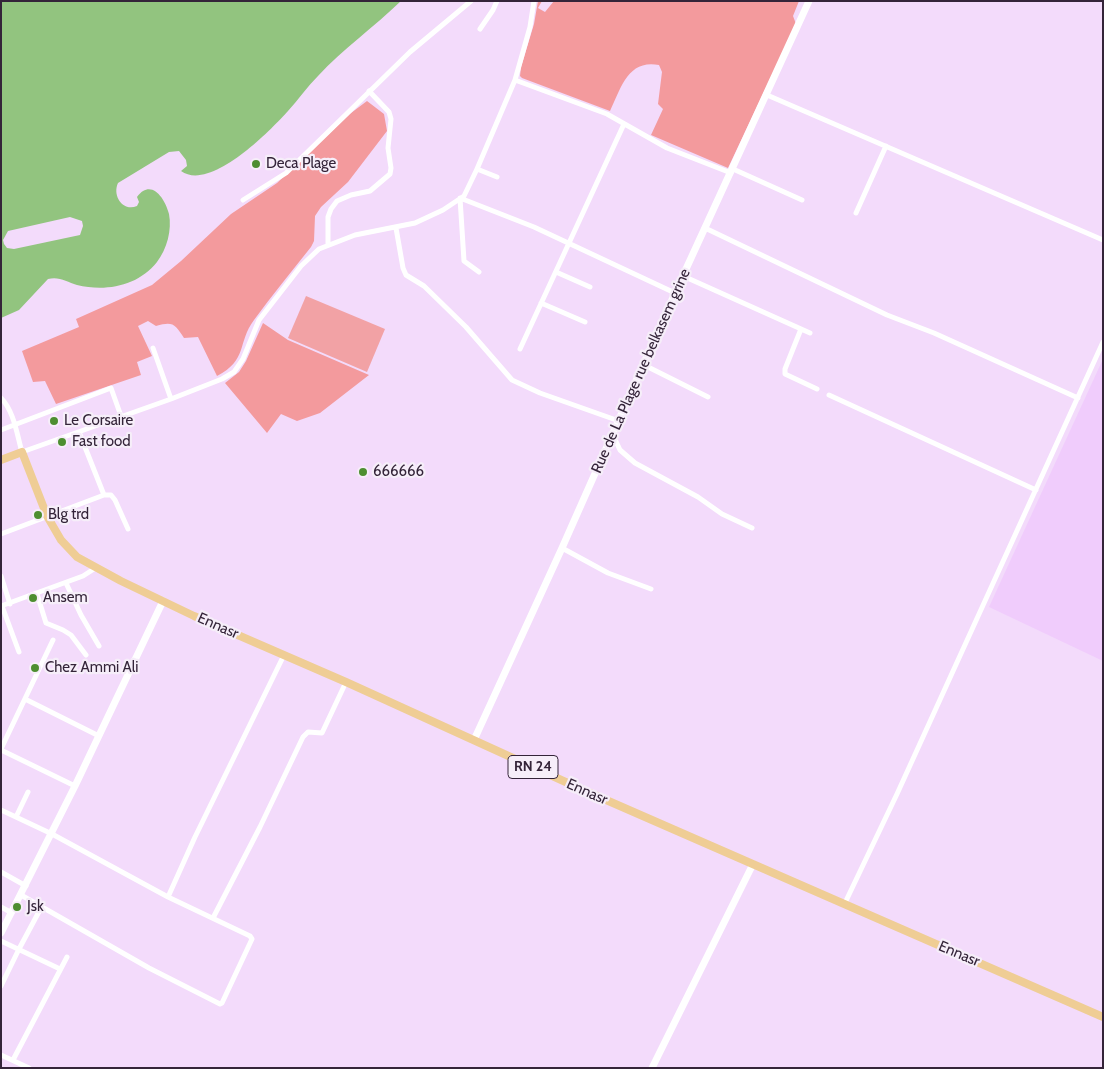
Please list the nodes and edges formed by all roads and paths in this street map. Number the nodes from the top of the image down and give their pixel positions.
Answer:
1 (470, 1) edge
2 (497, 1) edge
3 (534, 1) edge
4 (809, 1) edge
5 (480, 29) dead end
6 (515, 80) junction
7 (369, 92) junction
8 (767, 95) junction
9 (624, 124) junction
10 (886, 146) junction
11 (477, 169) junction
12 (732, 171) junction
13 (497, 177) dead end
14 (460, 198) junction
15 (243, 200) dead end
16 (802, 200) dead end
17 (856, 213) dead end
18 (396, 228) junction
19 (705, 228) junction
20 (1103, 240) edge
21 (569, 243) junction
22 (328, 245) junction
23 (479, 272) dead end
24 (556, 272) junction
25 (683, 276) junction
26 (590, 286) dead end
27 (675, 293) junction
28 (541, 303) junction
29 (585, 322) dead end
30 (801, 329) junction
31 (810, 333) dead end
32 (1103, 342) edge
33 (153, 348) dead end
34 (520, 348) dead end
35 (644, 365) junction
36 (817, 389) dead end
37 (829, 395) dead end
38 (708, 397) dead end
39 (1, 398) edge
40 (1078, 398) junction
41 (171, 399) junction
42 (121, 416) junction
43 (619, 421) junction
44 (14, 425) junction
45 (1, 430) edge
46 (80, 432) junction
47 (613, 435) junction
48 (22, 452) junction
49 (1, 460) edge
50 (1036, 490) junction
51 (104, 495) junction
52 (47, 516) junction
53 (128, 528) dead end
54 (752, 528) dead end
55 (1, 534) edge
56 (562, 548) junction
57 (96, 567) junction
58 (1, 576) edge
59 (66, 583) junction
60 (651, 588) dead end
61 (37, 594) junction
62 (163, 601) junction
63 (10, 604) junction
64 (1, 606) edge
65 (53, 640) dead end
66 (99, 646) dead end
67 (19, 652) dead end
68 (86, 655) dead end
69 (284, 655) junction
70 (346, 682) junction
71 (25, 699) junction
72 (99, 736) junction
73 (474, 740) junction
74 (1, 749) edge
75 (75, 786) junction
76 (28, 792) dead end
77 (1, 810) edge
78 (16, 817) junction
79 (52, 834) junction
80 (753, 864) junction
81 (1, 872) edge
82 (26, 886) junction
83 (21, 895) junction
84 (168, 897) junction
85 (844, 905) junction
86 (42, 906) junction
87 (1, 907) edge
88 (12, 913) junction
89 (213, 918) junction
90 (1, 933) edge
91 (1, 941) edge
92 (19, 949) junction
93 (67, 957) dead end
94 (60, 969) junction
95 (1, 986) edge
96 (1103, 1017) edge
97 (1, 1055) edge
98 (13, 1060) junction
99 (29, 1068) edge
100 (652, 1068) edge

1 - 7 street
2 - 5 street
3 - 6 street
4 - 8 street, Rue de La Plage rue belkasem grine
6 - 9 street
6 - 11 street
7 - 15 street
7 - 22 street
8 - 10 street
8 - 12 street, Rue de La Plage rue belkasem grine
9 - 12 street
9 - 21 street
10 - 17 street
10 - 20 street
11 - 13 street
11 - 14 street
12 - 16 street
12 - 19 street, Rue de La Plage rue belkasem grine
14 - 18 street
14 - 21 street
14 - 23 street
18 - 22 street
18 - 43 street
19 - 25 street, Rue de La Plage rue belkasem grine
19 - 40 street
21 - 24 street
21 - 27 street
22 - 41 street
24 - 26 street
24 - 28 street
25 - 27 street, Rue de La Plage rue belkasem grine
25 - 30 street
27 - 35 street, Rue de La Plage rue belkasem grine
28 - 29 street
28 - 34 street
30 - 31 street
30 - 36 street
32 - 40 street
33 - 41 street
35 - 38 street
35 - 43 street, Rue de La Plage rue belkasem grine
37 - 50 street
39 - 44 street
40 - 50 street
41 - 42 street
42 - 44 street
42 - 46 street
43 - 47 street, Rue de La Plage rue belkasem grine
44 - 45 street
44 - 48 street
46 - 48 street
46 - 51 street
47 - 54 street
47 - 56 street, Rue de La Plage rue belkasem grine
48 - 49 main road
48 - 52 main road, Ennasr / RN 24
50 - 85 street
51 - 52 street
51 - 53 street
52 - 55 street
52 - 57 main road, Ennasr / RN 24
56 - 60 street
56 - 73 street, Rue de La Plage rue belkasem grine
57 - 59 street
57 - 62 main road, Ennasr / RN 24
58 - 63 street
59 - 61 street
59 - 66 street
61 - 63 street
61 - 68 street
62 - 69 main road, Ennasr / RN 24
62 - 72 street
63 - 64 street
64 - 67 street
65 - 71 street
69 - 70 main road, Ennasr / RN 24
69 - 84 street
70 - 73 main road, Ennasr / RN 24
70 - 89 street
71 - 72 street
71 - 74 street
72 - 75 street
73 - 80 main road, Ennasr / RN 24
74 - 75 street
75 - 79 street
76 - 78 street
77 - 78 street
78 - 79 street
79 - 82 street
79 - 84 street
80 - 85 main road, Ennasr / RN 24
80 - 100 street
81 - 82 street
82 - 83 street
83 - 86 street
83 - 88 street
84 - 89 street
85 - 96 main road, Ennasr / RN 24
86 - 89 street
86 - 92 street
87 - 88 street
88 - 90 street
91 - 92 street
92 - 94 street
92 - 95 street
93 - 94 street
94 - 98 street
97 - 98 street
98 - 99 street

